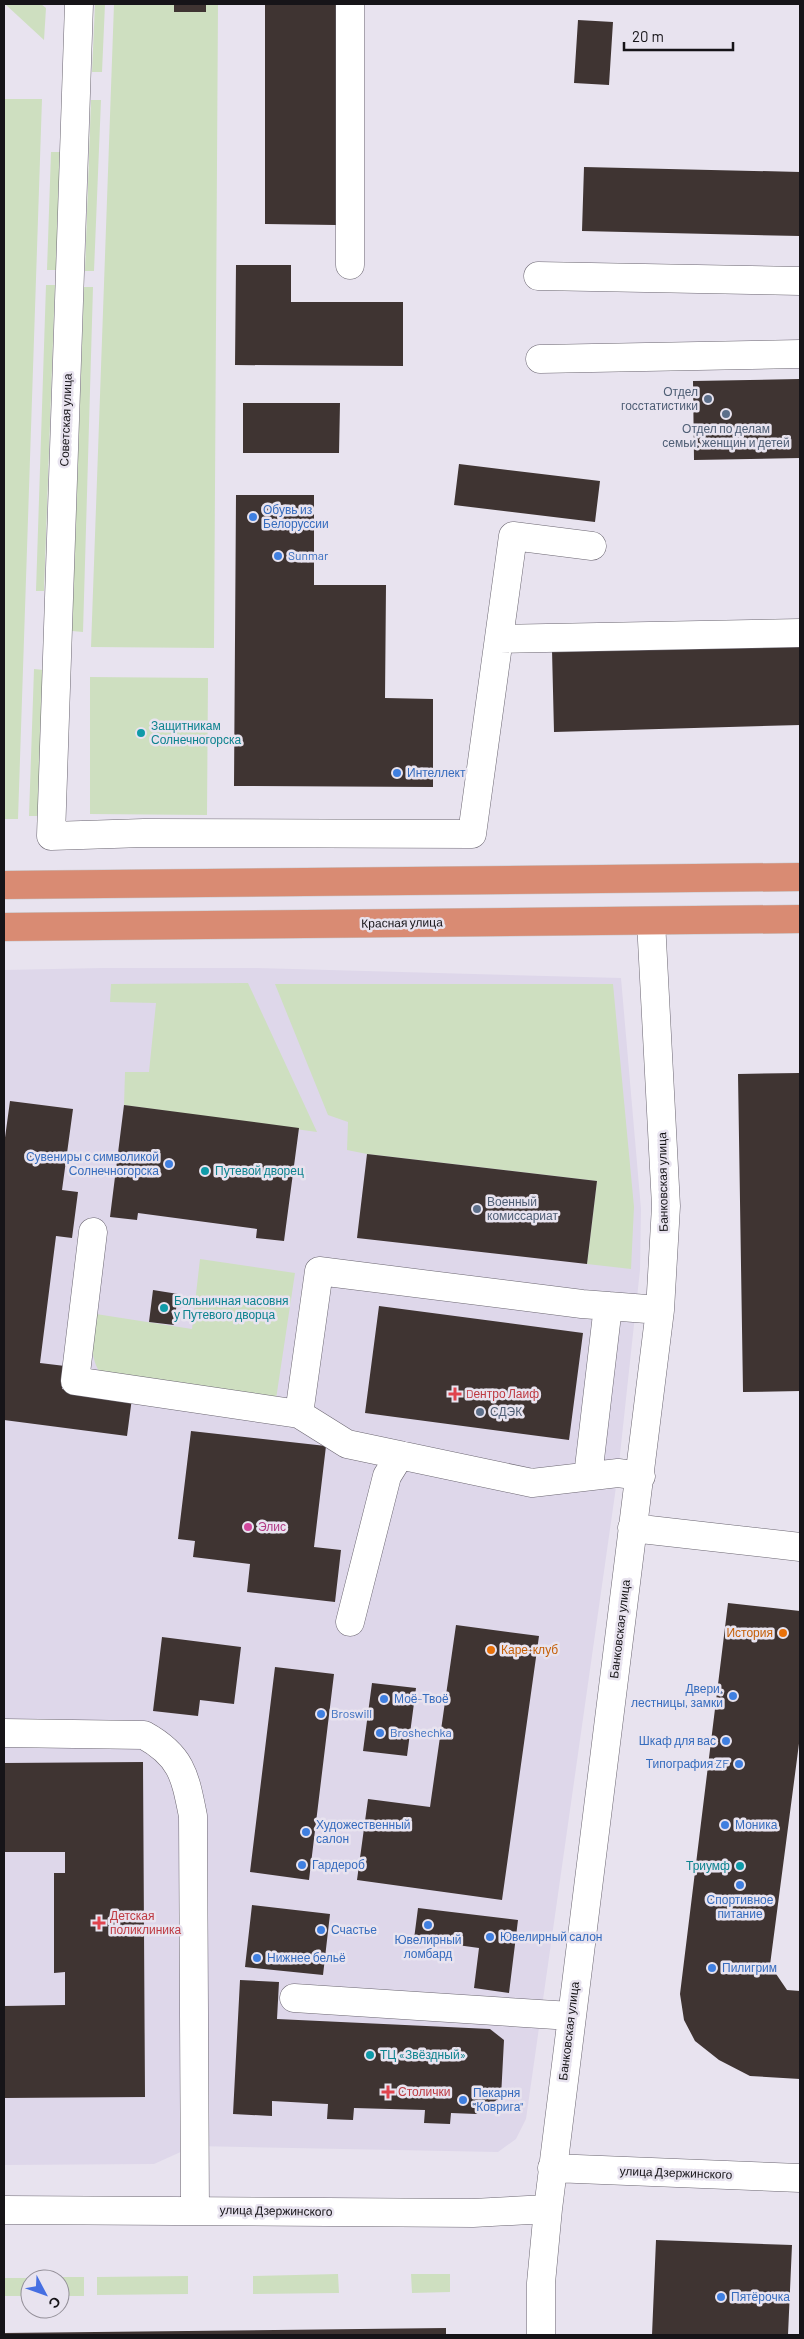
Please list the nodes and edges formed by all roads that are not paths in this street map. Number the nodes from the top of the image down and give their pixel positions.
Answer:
1 (79, 4) edge
2 (350, 4) edge
3 (350, 265) dead end
4 (538, 276) dead end
5 (800, 281) edge
6 (800, 354) edge
7 (540, 359) dead end
8 (592, 546) dead end
9 (800, 632) edge
10 (500, 639) junction
11 (800, 877) edge
12 (4, 885) edge
13 (800, 918) edge
14 (651, 921) junction
15 (4, 927) edge
16 (93, 1232) dead end
17 (608, 1306) junction
18 (660, 1310) junction
19 (299, 1414) junction
20 (400, 1455) junction
21 (588, 1476) junction
22 (641, 1476) junction
23 (632, 1528) junction
24 (800, 1547) edge
25 (350, 1622) dead end
26 (4, 1734) edge
27 (294, 1998) dead end
28 (571, 2016) junction
29 (552, 2168) junction
30 (800, 2178) edge
31 (548, 2209) junction
32 (4, 2210) edge
33 (195, 2210) junction
34 (541, 2335) edge

1 - 10 street, Советская улица
2 - 3 street
4 - 5 street
6 - 7 street
8 - 10 street
9 - 10 street
11 - 12 highway
13 - 14 highway, Красная улица
14 - 15 highway, Красная улица
14 - 18 street, Банковская улица
16 - 19 street
17 - 18 street
17 - 19 street
17 - 21 street
18 - 22 street, Банковская улица
19 - 20 street
20 - 21 street
20 - 25 street
21 - 22 street
22 - 23 street, Банковская улица
23 - 24 street
23 - 28 street, Банковская улица
26 - 33 street
27 - 28 street
28 - 29 street, Банковская улица
29 - 30 street, улица Дзержинского
29 - 31 street, Банковская улица
31 - 33 street, улица Дзержинского
31 - 34 street, Банковская улица
32 - 33 street, улица Дзержинского

